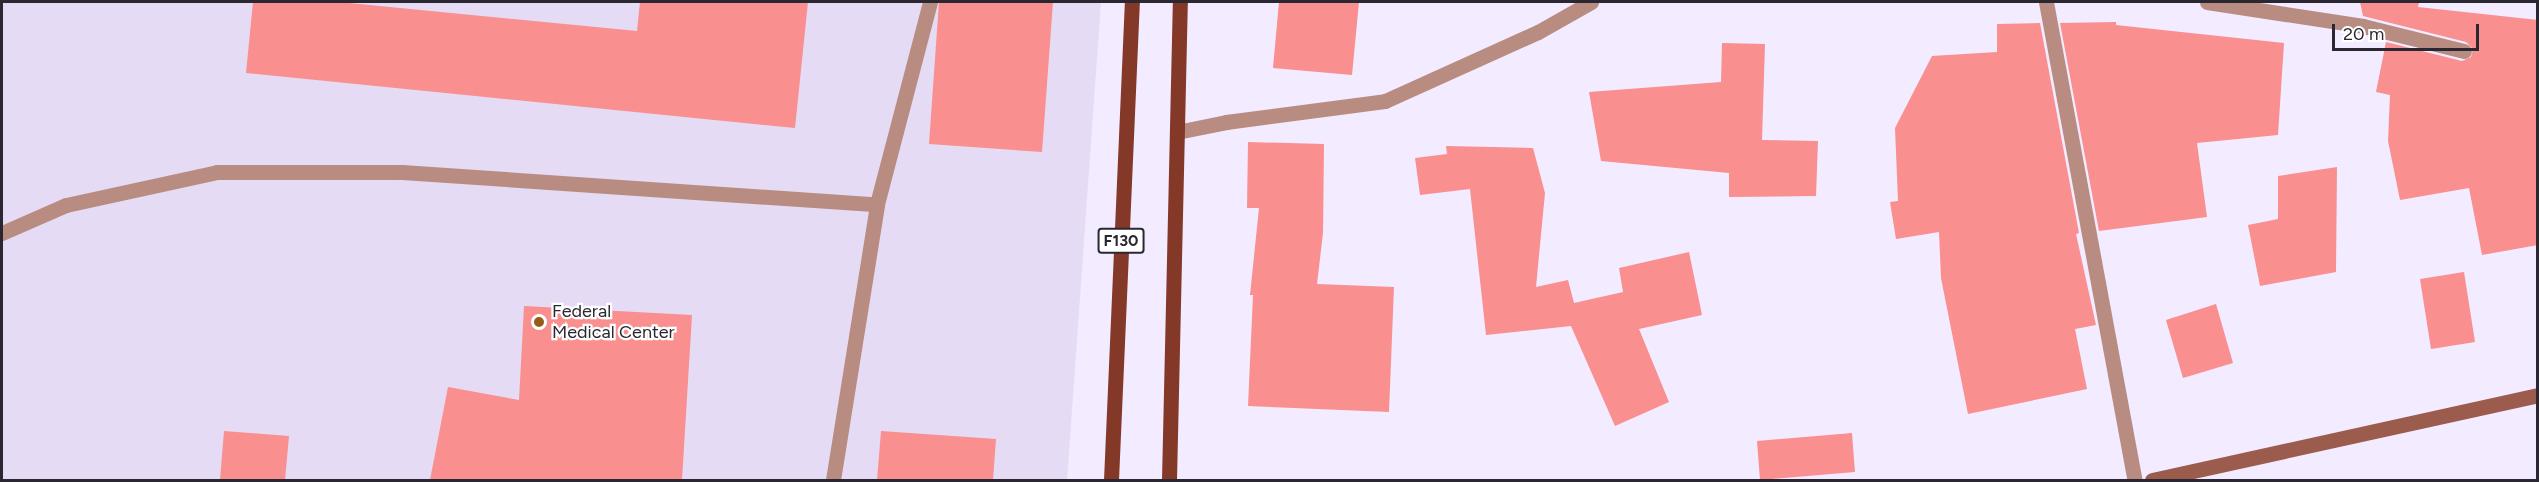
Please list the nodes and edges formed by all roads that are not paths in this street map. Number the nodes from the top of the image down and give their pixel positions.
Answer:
1 (930, 2) edge
2 (1132, 2) edge
3 (1180, 2) edge
4 (1591, 2) edge
5 (2046, 2) edge
6 (2207, 2) edge
7 (2464, 51) dead end
8 (1177, 132) junction
9 (877, 204) junction
10 (2, 232) edge
11 (2538, 395) edge
12 (833, 480) edge
13 (1111, 480) edge
14 (1169, 480) edge
15 (2135, 480) edge
16 (2152, 480) edge

1 - 9 street
2 - 13 main road, F130
3 - 8 main road
4 - 8 street
5 - 15 street
6 - 7 street
8 - 14 main road
9 - 10 street
9 - 12 street
11 - 16 street

